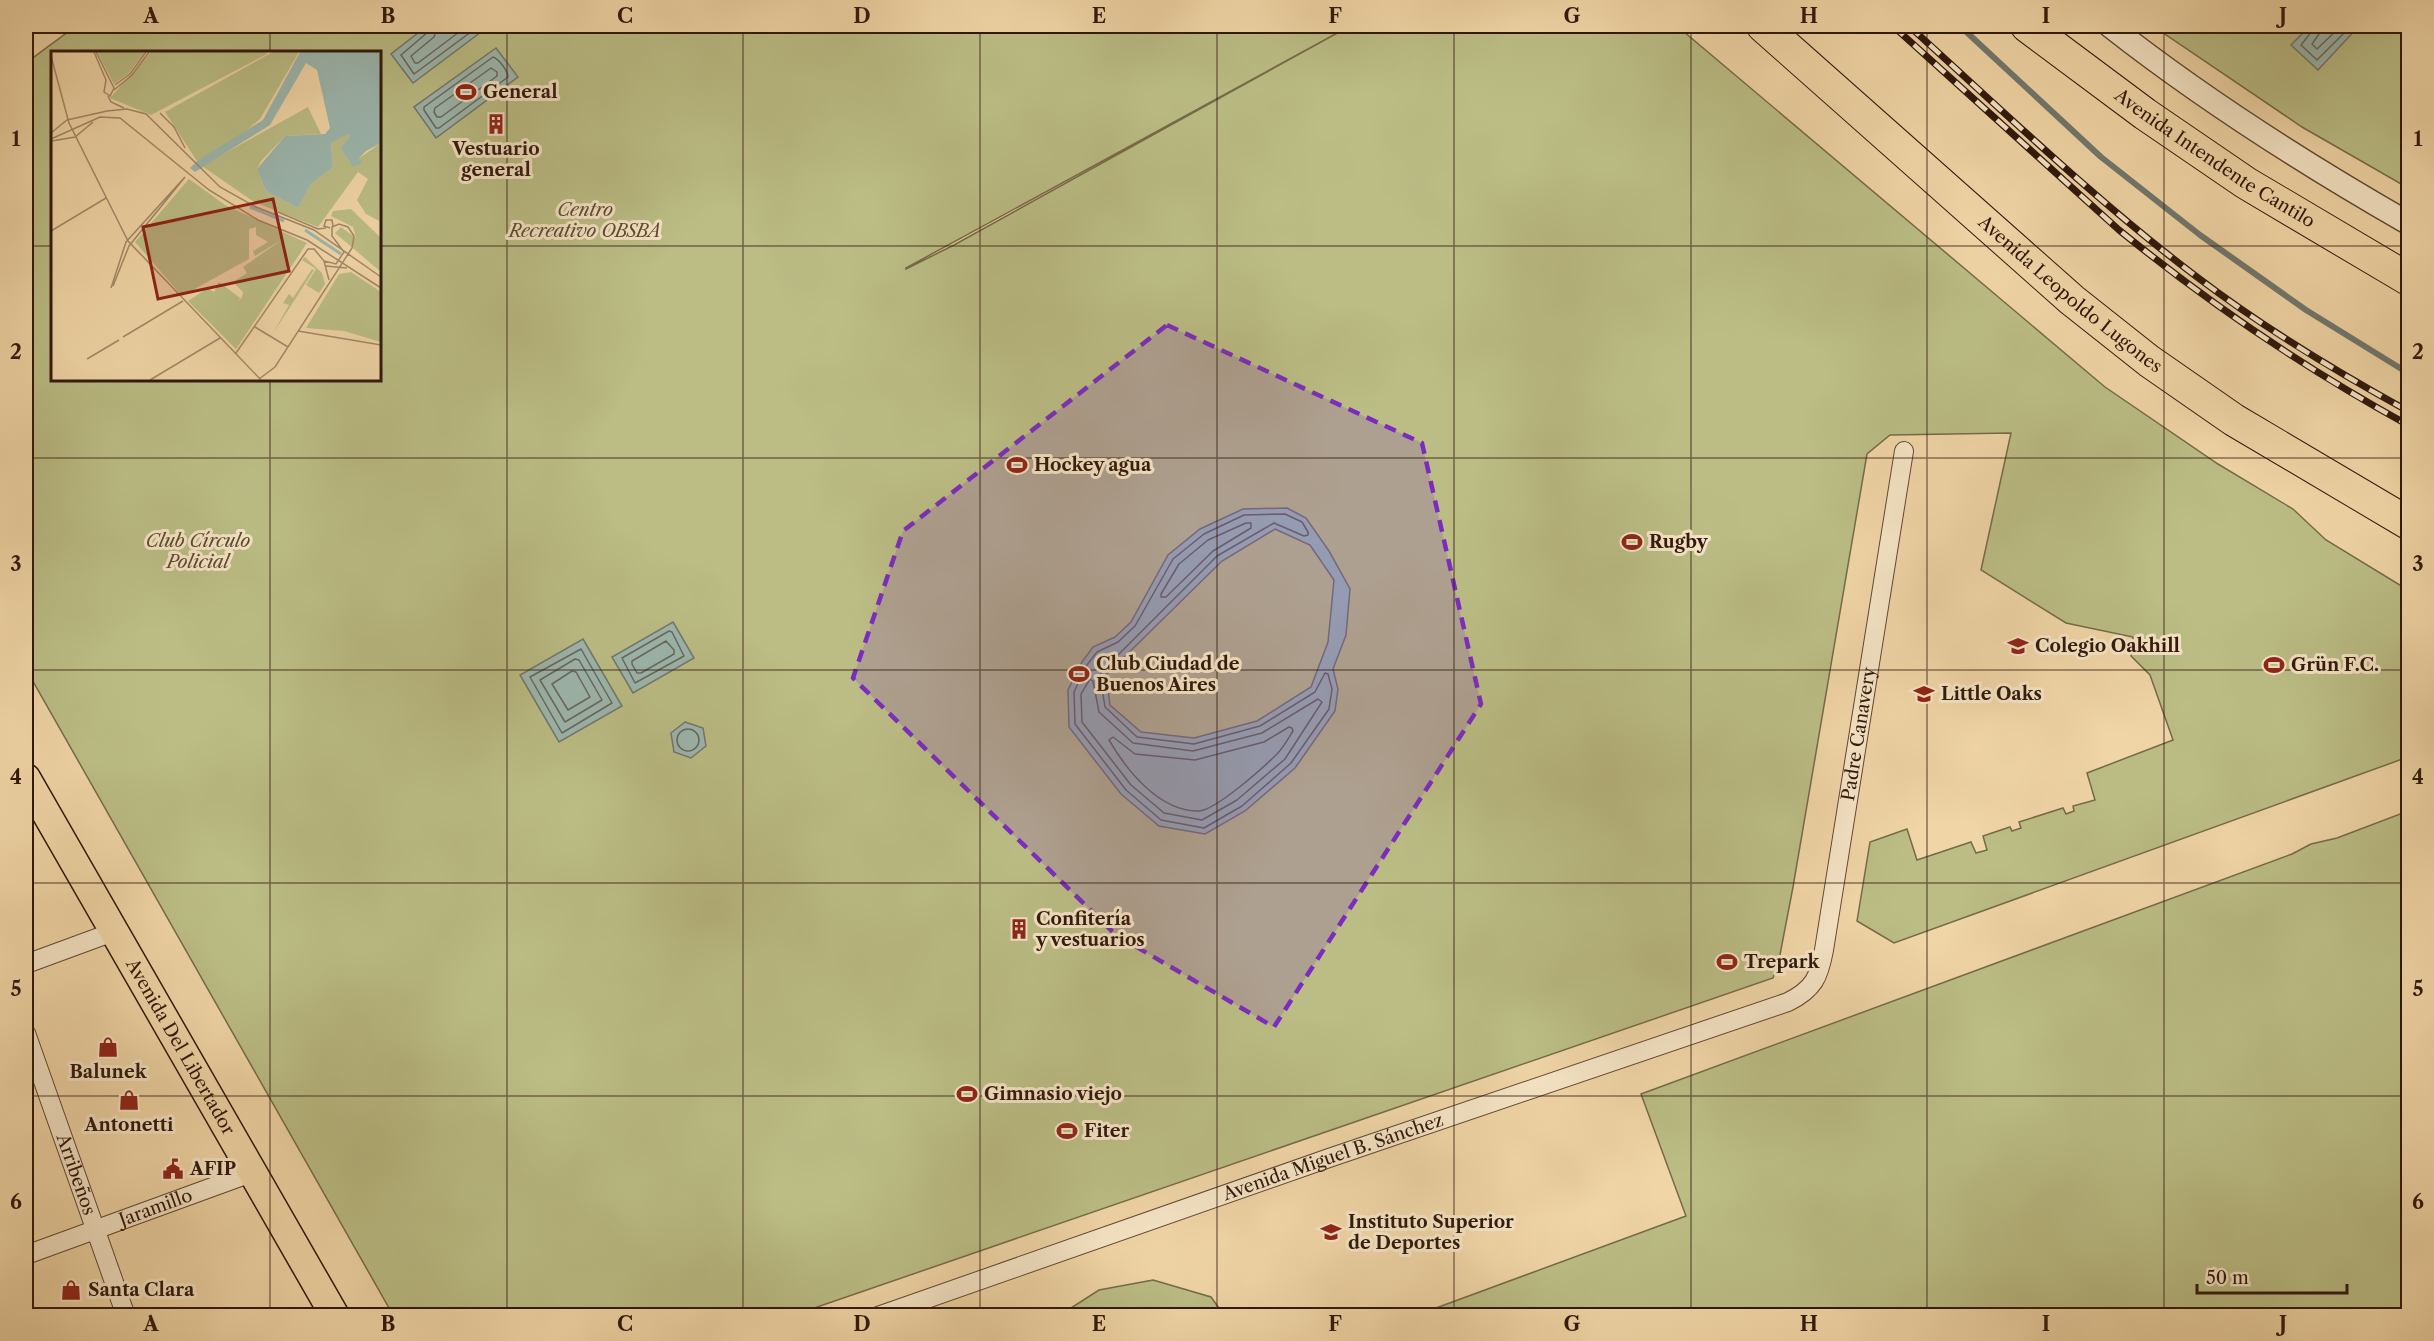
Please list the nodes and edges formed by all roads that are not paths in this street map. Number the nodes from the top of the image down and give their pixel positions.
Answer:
1 (1763, 26) edge
2 (2027, 26) edge
3 (2110, 26) edge
4 (2409, 223) edge
5 (2409, 279) edge
6 (1904, 451) dead end
7 (2409, 522) edge
8 (26, 778) edge
9 (113, 932) junction
10 (26, 964) edge
11 (1788, 1002) joint
12 (26, 1033) edge
13 (251, 1173) junction
14 (96, 1229) junction
15 (26, 1255) edge
16 (126, 1316) edge
17 (335, 1316) edge
18 (878, 1316) edge

1 - 7 highway, Avenida Leopoldo Lugones
2 - 5 highway, Avenida Intendente Cantilo
3 - 4 street
6 - 11 street, Padre Canavery
8 - 9 main road, Avenida Del Libertador
9 - 10 street
9 - 13 main road, Avenida Del Libertador
11 - 18 street, Avenida Miguel B. Sánchez
12 - 14 street, Arribeños
13 - 14 street, Jaramillo
13 - 17 main road, Avenida Del Libertador
14 - 15 street, Jaramillo
14 - 16 street, Arribeños

